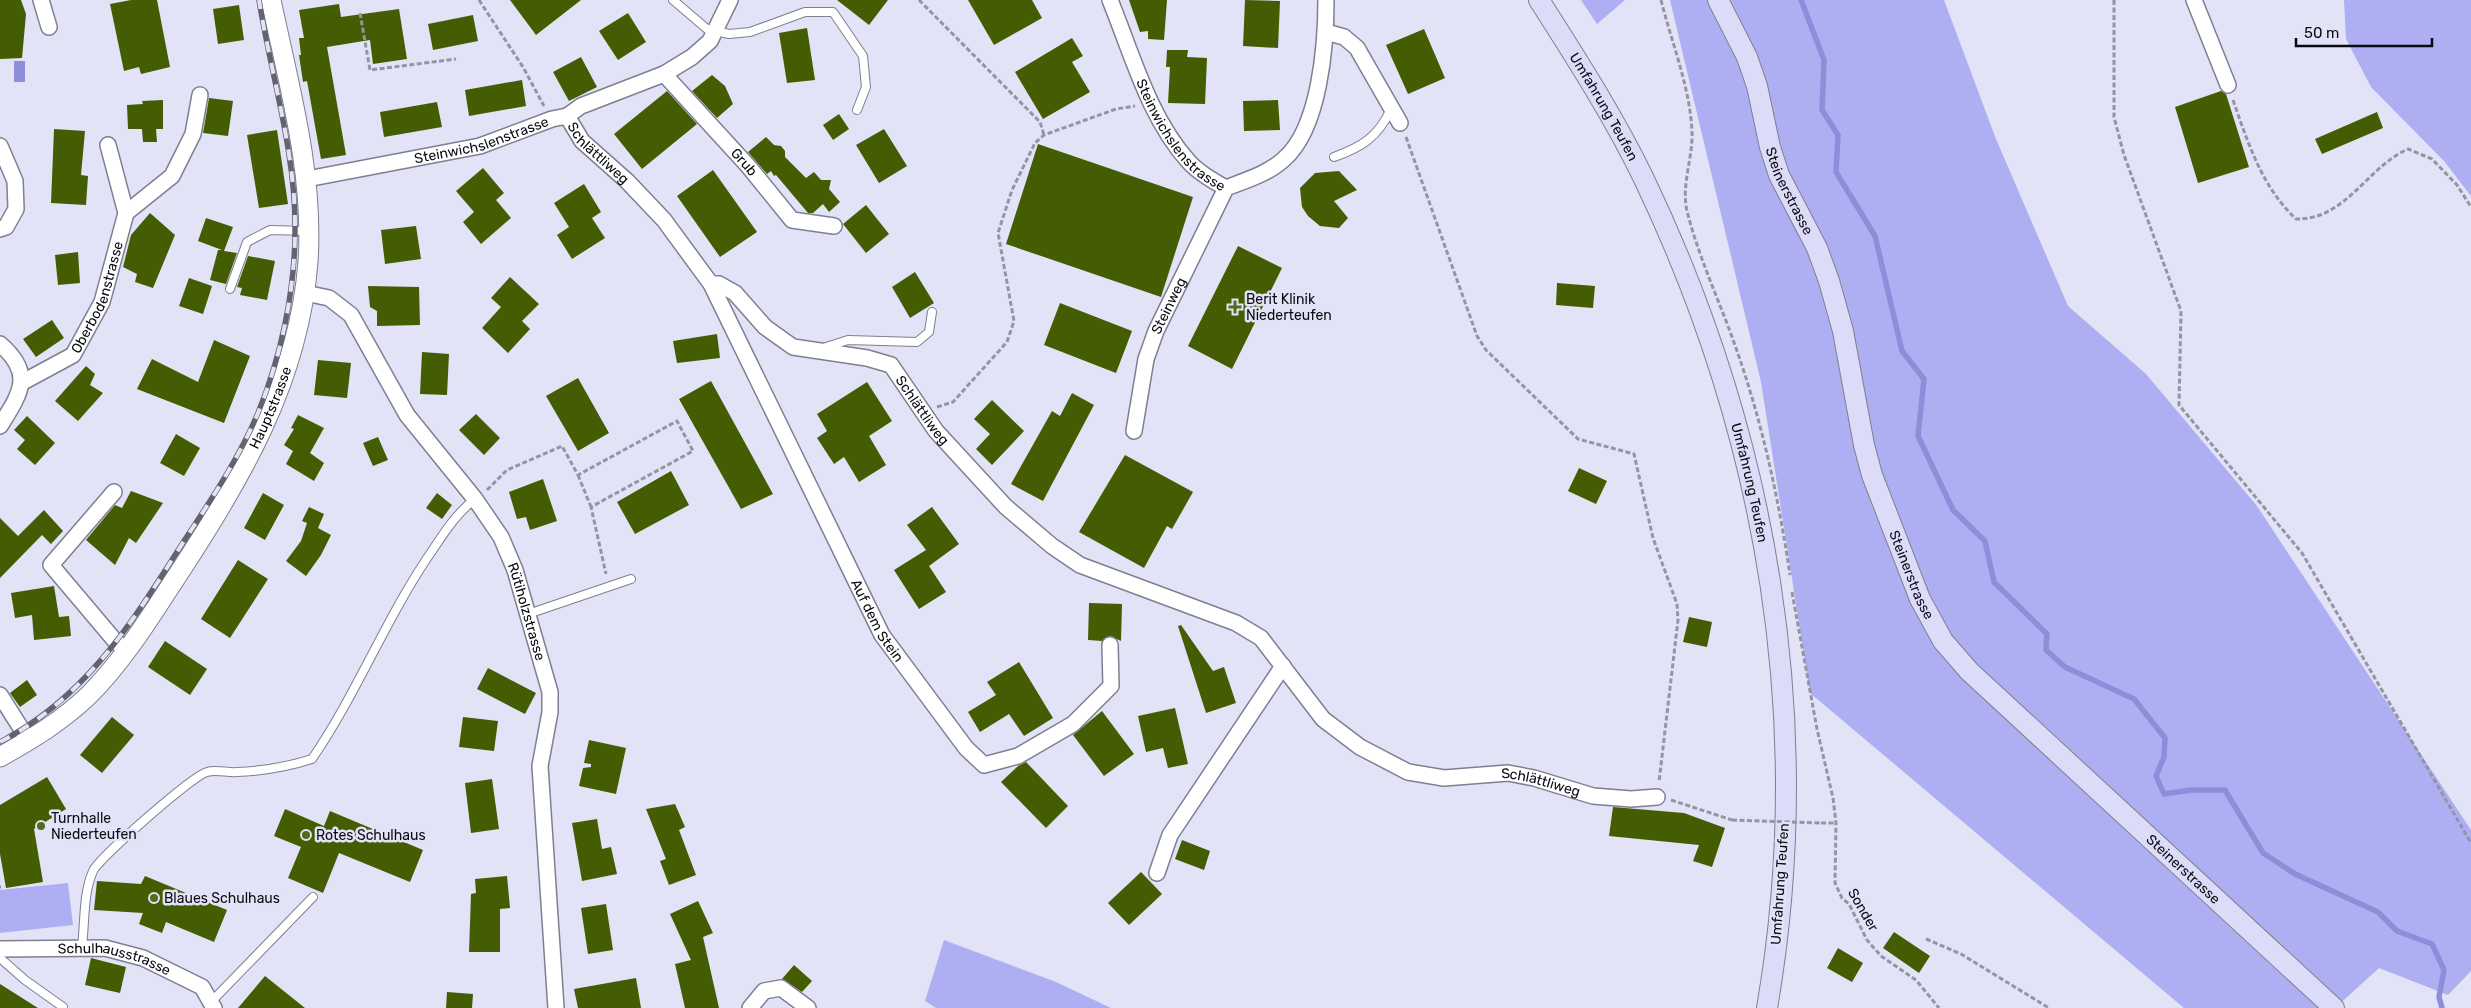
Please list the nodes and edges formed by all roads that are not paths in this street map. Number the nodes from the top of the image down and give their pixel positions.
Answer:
1 (41, 0) edge
2 (271, 0) edge
3 (673, 0) edge
4 (730, 0) edge
5 (1110, 0) edge
6 (1326, 0) edge
7 (1539, 0) edge
8 (1718, 0) edge
9 (2194, 0) edge
10 (49, 27) dead end
11 (716, 31) junction
12 (1326, 32) junction
13 (664, 74) junction
14 (2228, 85) road end
15 (200, 95) dead end
16 (1392, 108) junction
17 (857, 110) dead end
18 (567, 116) junction
19 (1400, 123) road end
20 (108, 145) dead end
21 (0, 146) edge
22 (1334, 157) dead end
23 (307, 179) junction
24 (1226, 188) junction
25 (126, 214) junction
26 (834, 226) dead end
27 (0, 229) edge
28 (309, 231) junction
29 (711, 284) junction
30 (230, 289) dead end
31 (304, 293) junction
32 (932, 312) dead end
33 (0, 344) edge
34 (811, 351) junction
35 (23, 382) junction
36 (0, 426) edge
37 (1134, 431) dead end
38 (114, 492) dead end
39 (475, 499) junction
40 (630, 579) dead end
41 (528, 614) junction
42 (1110, 645) dead end
43 (127, 650) junction
44 (1283, 666) junction
45 (0, 695) edge
46 (29, 741) junction
47 (0, 757) edge
48 (1657, 796) road end
49 (1157, 873) dead end
50 (313, 897) dead end
51 (82, 946) junction
52 (0, 949) edge
53 (0, 958) edge
54 (212, 1005) edge
55 (63, 1007) edge
56 (556, 1008) edge
57 (750, 1008) edge
58 (808, 1008) edge
59 (1767, 1008) edge
60 (2334, 1008) edge

1 - 10 street
2 - 23 street, Hauptstrasse
3 - 11 lane
4 - 11 street, Steinwichslenstrasse
5 - 24 street, Steinwichslenstrasse
6 - 12 street, Steinwichslenstrasse
7 - 59 main road, Umfahrung Teufen
8 - 60 main road, Steinerstrasse
9 - 14 street
11 - 13 street, Steinwichslenstrasse
11 - 17 lane
12 - 16 street
12 - 24 street, Steinwichslenstrasse
13 - 18 street, Steinwichslenstrasse
13 - 26 street, Grub
15 - 25 street
16 - 19 street
16 - 22 lane
18 - 23 street, Steinwichslenstrasse
18 - 29 street, Schlättliweg
20 - 25 street, Oberbodenstrasse
21 - 27 street
23 - 28 street, Hauptstrasse
24 - 37 street, Steinweg
25 - 35 street, Oberbodenstrasse
28 - 30 lane
28 - 31 street, Hauptstrasse
29 - 34 street, Schlättliweg
29 - 42 street, Auf dem Stein
31 - 39 street, Rütiholzstrasse
31 - 43 street, Hauptstrasse
32 - 34 lane
33 - 35 street
34 - 44 street, Schlättliweg
35 - 36 street
38 - 43 street
39 - 41 street, Rütiholzstrasse
39 - 51 lane
40 - 41 lane
41 - 56 street, Rütiholzstrasse
43 - 46 street, Hauptstrasse
44 - 48 street, Schlättliweg
44 - 49 street
45 - 46 street
46 - 47 street, Hauptstrasse
50 - 54 lane
51 - 52 street, Schulhausstrasse
51 - 54 street, Schulhausstrasse
53 - 55 lane
57 - 58 street

